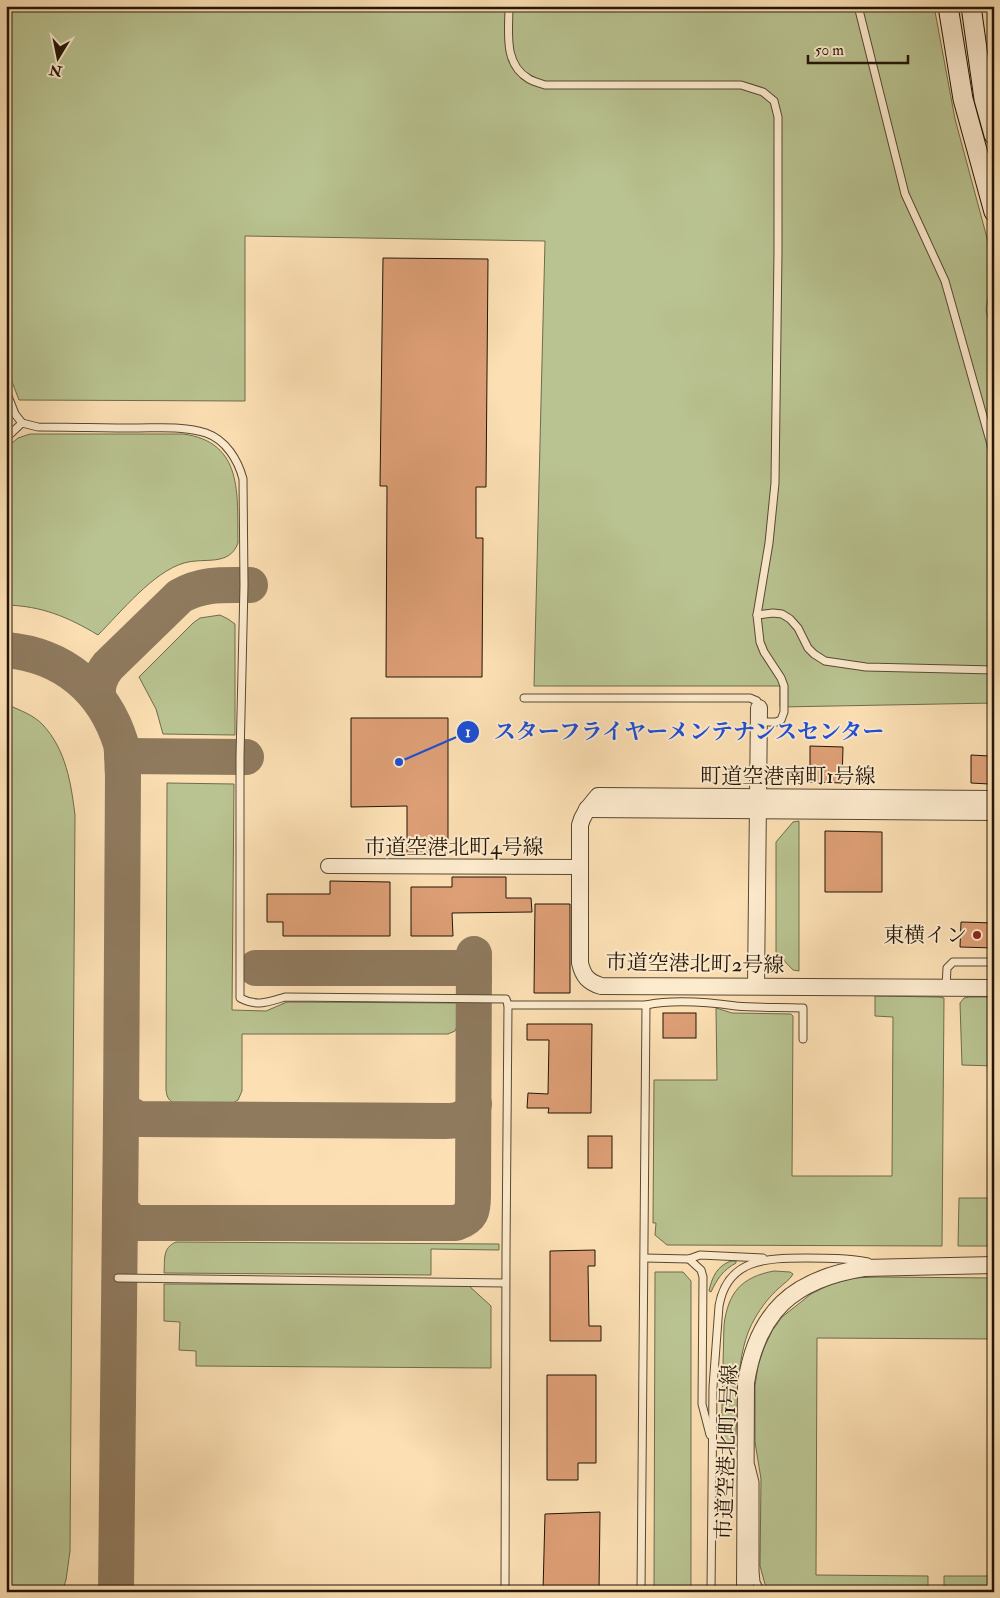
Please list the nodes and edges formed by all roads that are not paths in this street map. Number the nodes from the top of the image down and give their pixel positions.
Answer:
1 (509, 6) edge
2 (858, 6) edge
3 (948, 6) edge
4 (970, 6) edge
5 (994, 135) edge
6 (994, 212) edge
7 (6, 391) edge
8 (22, 422) junction
9 (6, 438) edge
10 (994, 455) edge
11 (757, 615) junction
12 (994, 670) edge
13 (524, 698) dead end
14 (759, 715) junction
15 (994, 799) edge
16 (758, 803) junction
17 (994, 812) edge
18 (328, 866) dead end
19 (580, 867) junction
20 (994, 962) edge
21 (756, 986) junction
22 (946, 988) junction
23 (994, 988) edge
24 (646, 1005) junction
25 (508, 1006) junction
26 (803, 1039) dead end
27 (645, 1258) junction
28 (774, 1258) junction
29 (689, 1259) junction
30 (994, 1265) edge
31 (902, 1267) junction
32 (118, 1278) dead end
33 (506, 1283) junction
34 (712, 1444) junction
35 (746, 1446) junction
36 (505, 1592) edge
37 (642, 1592) edge
38 (711, 1592) edge
39 (745, 1592) edge
40 (760, 1592) edge

1 - 11 lane
2 - 10 lane
3 - 6 main road
4 - 5 main road
7 - 8 lane
8 - 9 lane
8 - 25 lane
11 - 12 lane
11 - 14 lane
13 - 14 lane
14 - 16 street
15 - 16 street, 町道空港南町1号線
16 - 17 street, 市道空港北町2号線
16 - 19 street, 市道空港北町2号線
16 - 21 street
18 - 19 street, 市道空港北町4号線
19 - 21 street, 市道空港北町2号線
20 - 22 lane
21 - 22 street, 市道空港北町2号線
22 - 23 street, 市道空港北町2号線
24 - 25 lane
24 - 26 lane
24 - 27 lane
25 - 33 lane
27 - 29 lane
27 - 37 lane
28 - 29 lane
28 - 31 lane
28 - 34 lane
29 - 34 lane
30 - 31 street, 市道空港北町1号線
31 - 35 street, 市道空港北町1号線
32 - 33 lane
33 - 36 lane
34 - 38 lane
35 - 39 street, 市道空港北町1号線
35 - 40 lane

